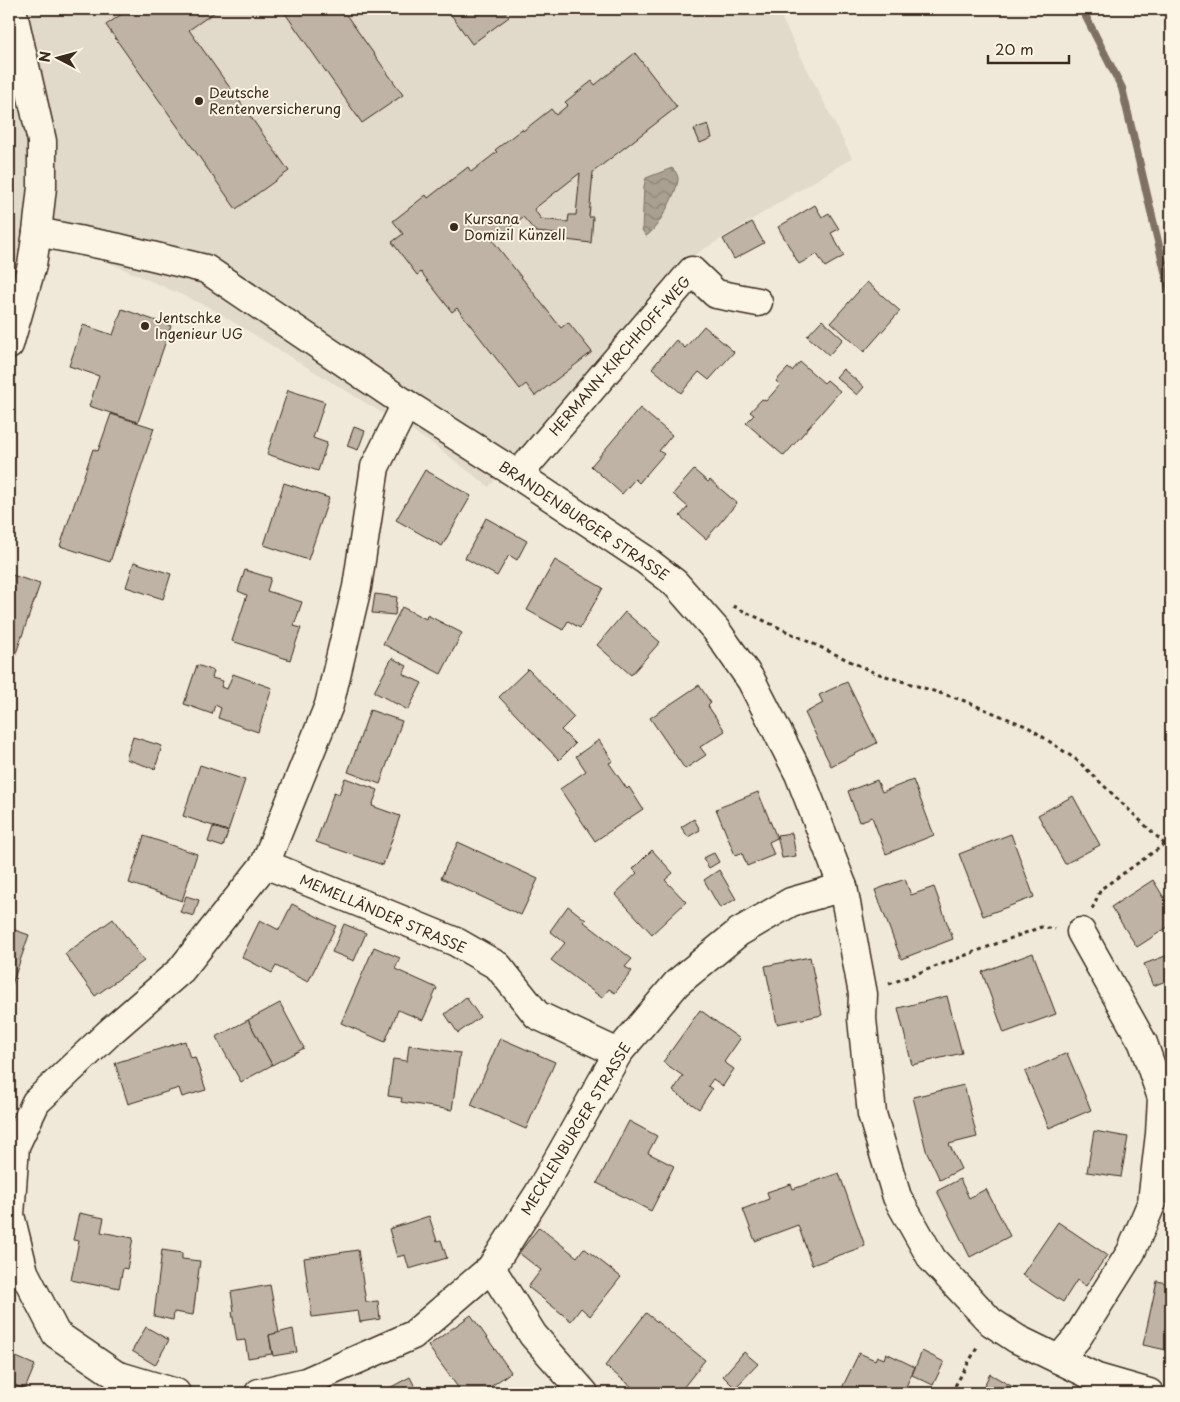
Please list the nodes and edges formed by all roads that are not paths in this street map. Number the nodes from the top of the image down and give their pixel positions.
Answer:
1 (12, 9) edge
2 (37, 232) junction
3 (758, 302) dead end
4 (9, 345) edge
5 (406, 404) junction
6 (518, 475) junction
7 (265, 864) junction
8 (843, 887) junction
9 (1080, 932) road end
10 (618, 1053) junction
11 (491, 1268) junction
12 (1059, 1360) junction
13 (176, 1393) edge
14 (259, 1393) edge
15 (584, 1393) edge
16 (1149, 1393) edge

1 - 2 street
2 - 4 street
2 - 5 street, BRANDENBURGER STRASSE
3 - 6 street, HERMANN-KIRCHHOFF-WEG
5 - 6 street, BRANDENBURGER STRASSE
5 - 7 street
6 - 8 street, BRANDENBURGER STRASSE
7 - 10 street, MEMELLÄNDER STRASSE
7 - 13 street
8 - 10 street, MECKLENBURGER STRASSE
8 - 12 street, BRANDENBURGER STRASSE
9 - 12 street
10 - 11 street, MECKLENBURGER STRASSE
11 - 14 street, MECKLENBURGER STRASSE
11 - 15 street
12 - 16 street, BRANDENBURGER STRASSE

